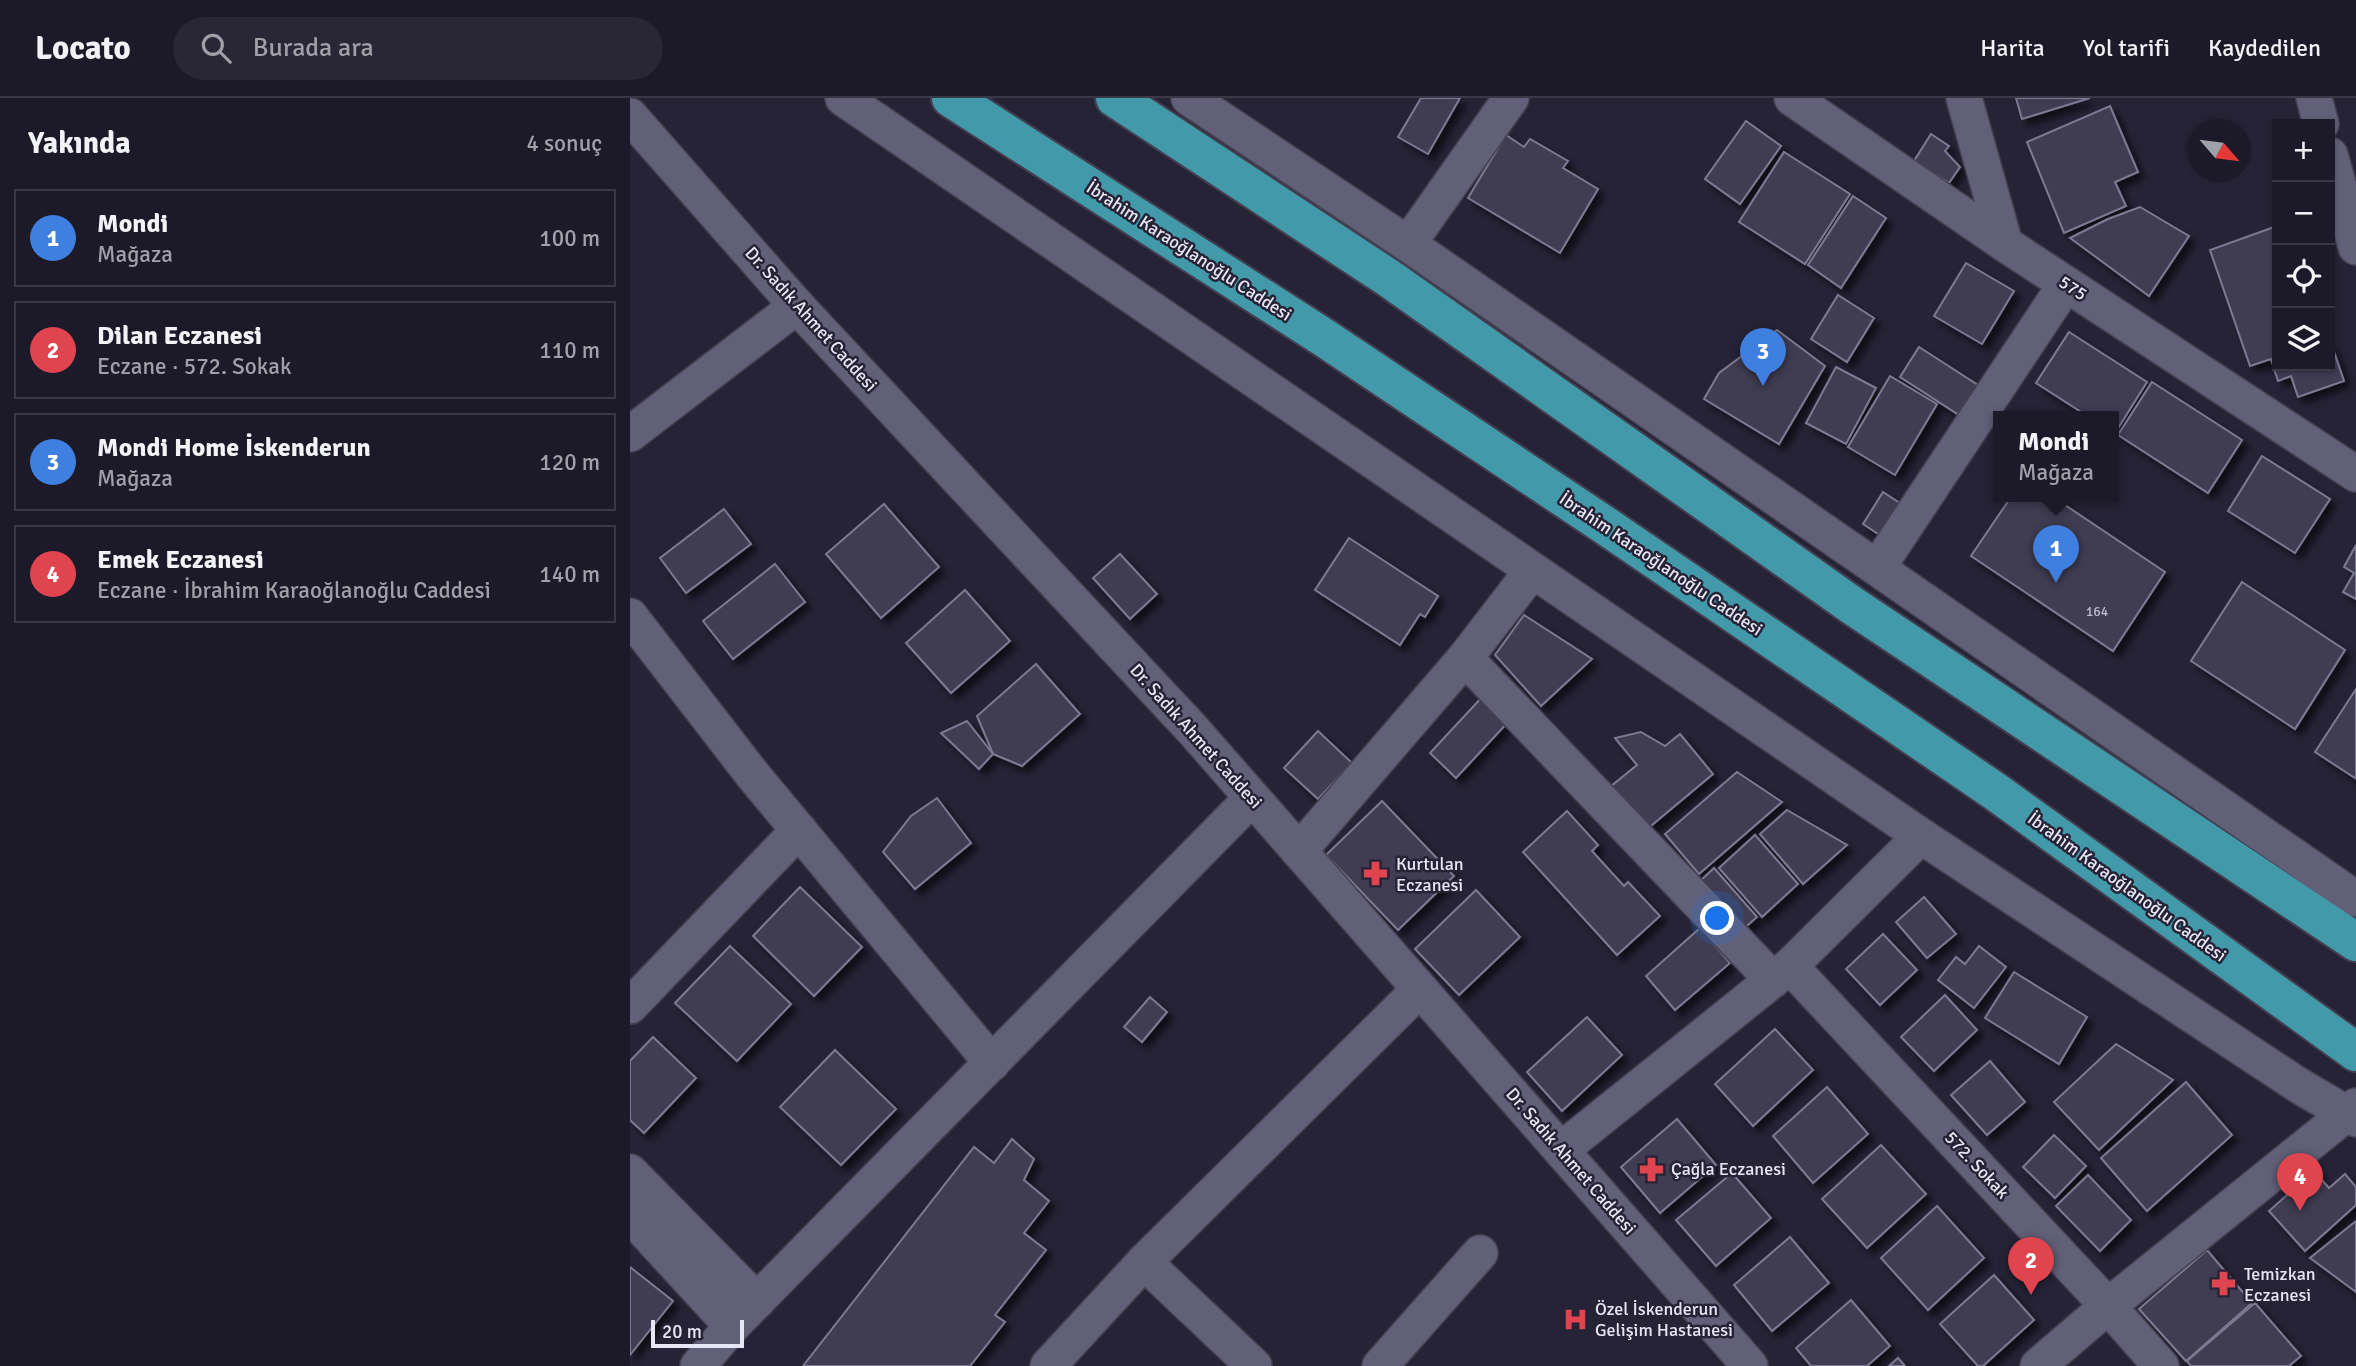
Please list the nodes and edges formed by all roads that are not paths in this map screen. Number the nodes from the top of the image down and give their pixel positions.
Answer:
1 (843, 98) edge
2 (951, 98) edge
3 (1115, 98) edge
4 (1189, 98) edge
5 (1511, 98) edge
6 (1791, 98) edge
7 (1964, 98) edge
8 (2314, 98) edge
9 (630, 116) edge
10 (2320, 119) edge
11 (2335, 173) edge
12 (1408, 244) junction
13 (2005, 244) junction
14 (2356, 247) edge
15 (2066, 284) junction
16 (797, 306) junction
17 (630, 434) edge
18 (2356, 474) edge
19 (1878, 567) junction
20 (1532, 570) junction
21 (630, 616) edge
22 (1465, 658) junction
23 (1252, 797) junction
24 (799, 830) junction
25 (1921, 836) junction
26 (1299, 851) junction
27 (2356, 899) edge
28 (2356, 942) edge
29 (1782, 973) junction
30 (1420, 989) junction
31 (630, 1006) edge
32 (2356, 1052) edge
33 (992, 1063) junction
34 (2353, 1113) edge
35 (1560, 1150) junction
36 (630, 1172) edge
37 (630, 1215) edge
38 (1480, 1253) dead end
39 (1144, 1262) junction
40 (757, 1301) junction
41 (2108, 1306) junction
42 (732, 1326) junction
43 (698, 1366) edge
44 (1048, 1366) edge
45 (1254, 1366) edge
46 (1380, 1366) edge
47 (1750, 1366) edge
48 (2038, 1366) edge
49 (2161, 1366) edge

1 - 20 street
2 - 32 highway, İbrahim Karaoğlanoğlu Caddesi
3 - 28 highway
4 - 12 street
5 - 12 street
6 - 13 street, 575
7 - 13 street
8 - 10 street
9 - 16 street, Dr. Sadık Ahmet Caddesi
11 - 14 street
12 - 19 street
13 - 15 street, 575
15 - 18 street, 575
15 - 19 street
16 - 17 street
16 - 23 street, Dr. Sadık Ahmet Caddesi
19 - 27 street
20 - 22 street
20 - 25 street
21 - 24 street
22 - 26 street
22 - 29 street, 572. Sokak
23 - 26 street, Dr. Sadık Ahmet Caddesi
23 - 33 street
24 - 31 street
24 - 33 street
25 - 29 street
25 - 34 street
26 - 30 street, Dr. Sadık Ahmet Caddesi
29 - 35 street
29 - 41 street, 572. Sokak
30 - 35 street, Dr. Sadık Ahmet Caddesi
30 - 39 street
33 - 40 street
34 - 41 street
35 - 47 street, Dr. Sadık Ahmet Caddesi
36 - 40 street
37 - 42 street
38 - 46 street
39 - 44 street
39 - 45 street
40 - 42 street
41 - 48 street
41 - 49 street, 572. Sokak
42 - 43 street

